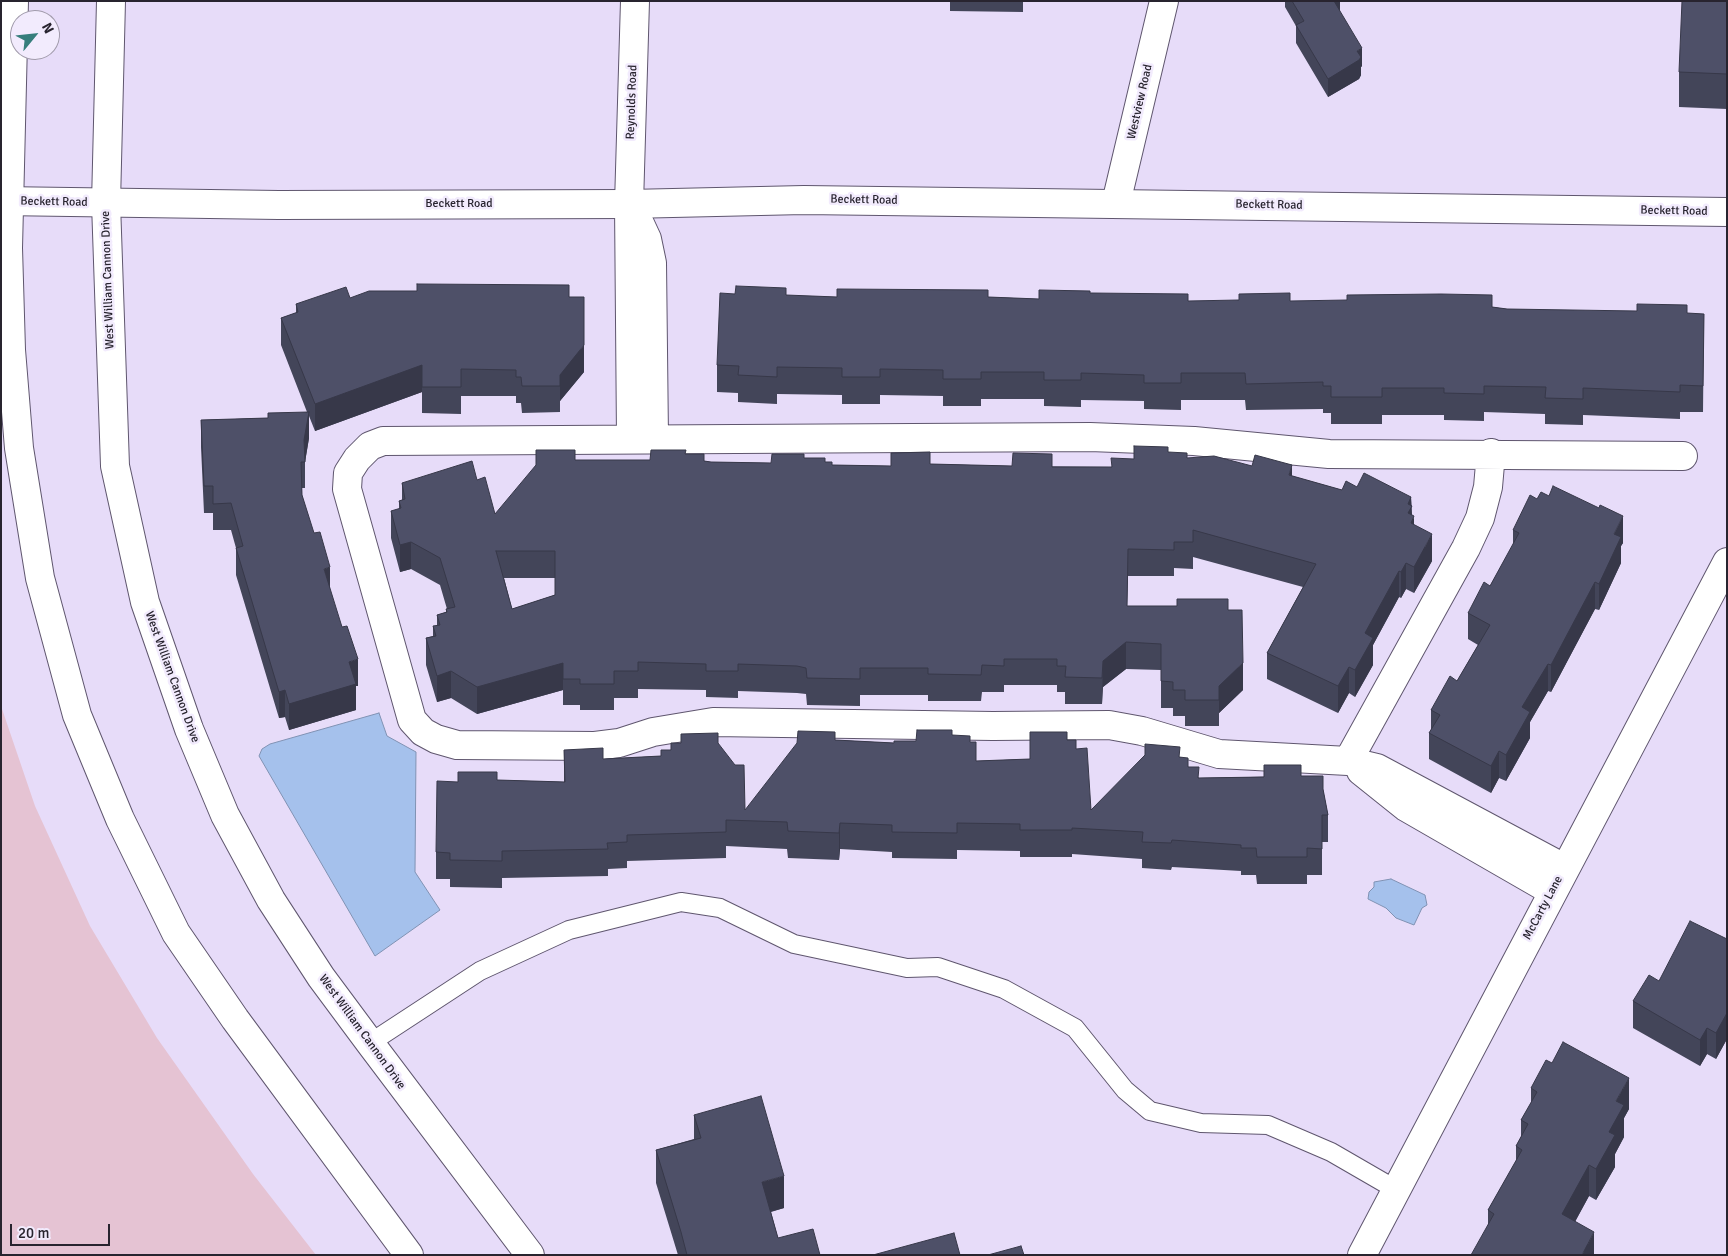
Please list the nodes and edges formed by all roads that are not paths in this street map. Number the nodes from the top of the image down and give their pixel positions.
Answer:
1 (14, 1) edge
2 (111, 1) edge
3 (635, 1) edge
4 (1164, 1) edge
5 (5, 201) edge
6 (106, 203) junction
7 (1116, 203) junction
8 (629, 204) junction
9 (1727, 212) edge
10 (642, 438) junction
11 (1491, 454) junction
12 (1683, 456) dead end
13 (1727, 562) edge
14 (1348, 760) junction
15 (1558, 880) junction
16 (370, 1043) junction
17 (1395, 1189) junction
18 (409, 1255) edge
19 (530, 1255) edge
20 (1362, 1255) edge

1 - 5 street
2 - 6 street, West William Cannon Drive
3 - 8 street, Reynolds Road
4 - 7 street, Westview Road
5 - 6 street, Beckett Road
5 - 18 street
6 - 8 street, Beckett Road
6 - 16 street, West William Cannon Drive
7 - 8 street, Beckett Road
7 - 9 street, Beckett Road
8 - 10 street, Reynolds Road
10 - 11 street
10 - 14 street
11 - 12 street
11 - 14 street
13 - 15 street, McCarty Lane
14 - 15 street
15 - 17 street, McCarty Lane
16 - 17 lane
16 - 19 street, West William Cannon Drive
17 - 20 street, McCarty Lane

